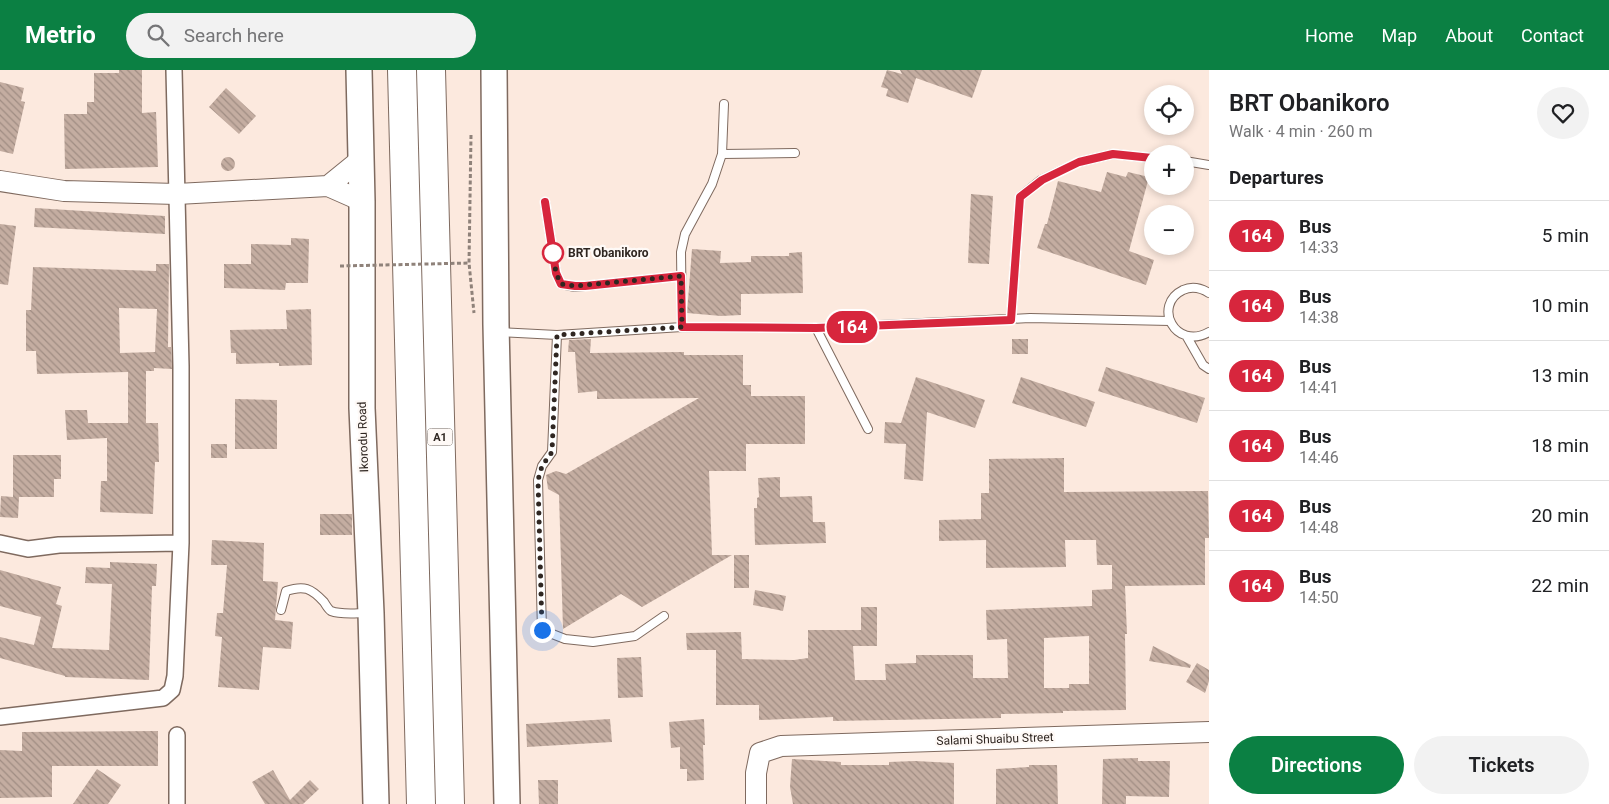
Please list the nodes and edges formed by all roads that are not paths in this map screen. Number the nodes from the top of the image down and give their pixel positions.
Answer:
1 (174, 70) edge
2 (358, 70) edge
3 (402, 70) edge
4 (431, 70) edge
5 (494, 70) edge
6 (724, 104) dead end
7 (795, 153) dead end
8 (722, 154) junction
9 (1144, 157) edge
10 (360, 160) junction
11 (1194, 162) edge
12 (1209, 165) edge
13 (0, 181) edge
14 (328, 186) junction
15 (177, 194) junction
16 (362, 201) junction
17 (545, 202) dead end
18 (681, 276) junction
19 (1209, 293) edge
20 (1011, 320) junction
21 (1170, 321) junction
22 (682, 327) junction
23 (816, 328) junction
24 (497, 332) junction
25 (1209, 332) edge
26 (557, 335) junction
27 (1187, 336) junction
28 (1209, 369) edge
29 (868, 429) dead end
30 (0, 543) edge
31 (181, 543) junction
32 (281, 610) dead end
33 (371, 614) junction
34 (664, 616) dead end
35 (0, 717) edge
36 (1209, 732) edge
37 (177, 735) dead end
38 (177, 804) edge
39 (376, 804) edge
40 (421, 804) edge
41 (450, 804) edge
42 (507, 804) edge
43 (756, 804) edge

1 - 15 street
2 - 10 main road, Ikorodu Road
3 - 40 highway, A1
4 - 41 highway, A1
5 - 24 main road
6 - 8 lane
7 - 8 lane
8 - 18 lane
9 - 20 lane
10 - 14 street
10 - 16 main road, Ikorodu Road
11 - 12 lane
13 - 15 street
14 - 15 street
14 - 16 street
15 - 31 street
16 - 33 main road, Ikorodu Road
17 - 18 lane
18 - 22 lane
19 - 21 lane
20 - 21 lane
20 - 23 lane
21 - 27 lane
22 - 23 lane
22 - 26 lane
23 - 29 lane
24 - 26 lane
24 - 42 main road
25 - 27 lane
26 - 34 lane
27 - 28 lane
30 - 31 street
31 - 35 street
32 - 33 lane
33 - 39 main road, Ikorodu Road
36 - 43 street, Salami Shuaibu Street
37 - 38 street

